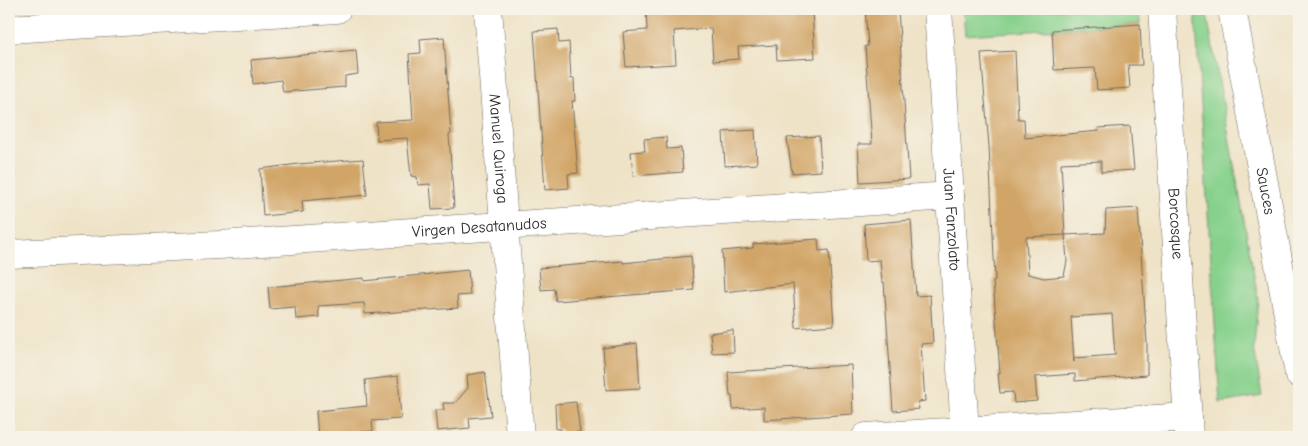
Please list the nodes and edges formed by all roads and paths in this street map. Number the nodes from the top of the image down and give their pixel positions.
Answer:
1 (337, 9) edge
2 (488, 9) edge
3 (938, 9) edge
4 (1162, 9) edge
5 (1232, 9) edge
6 (9, 29) edge
7 (950, 196) junction
8 (504, 226) junction
9 (9, 254) edge
10 (1299, 374) edge
11 (1189, 427) edge
12 (965, 431) junction
13 (520, 437) edge
14 (866, 437) edge

1 - 6 street
2 - 8 street, Manuel Quiroga
3 - 7 street, Juan Fanzolato
4 - 11 street, Borcosque
5 - 10 street, Sauces
7 - 8 street, Virgen Desatanudos
7 - 12 street, Juan Fanzolato
8 - 9 street, Virgen Desatanudos
8 - 13 street, Manuel Quiroga
11 - 12 street
12 - 14 street

